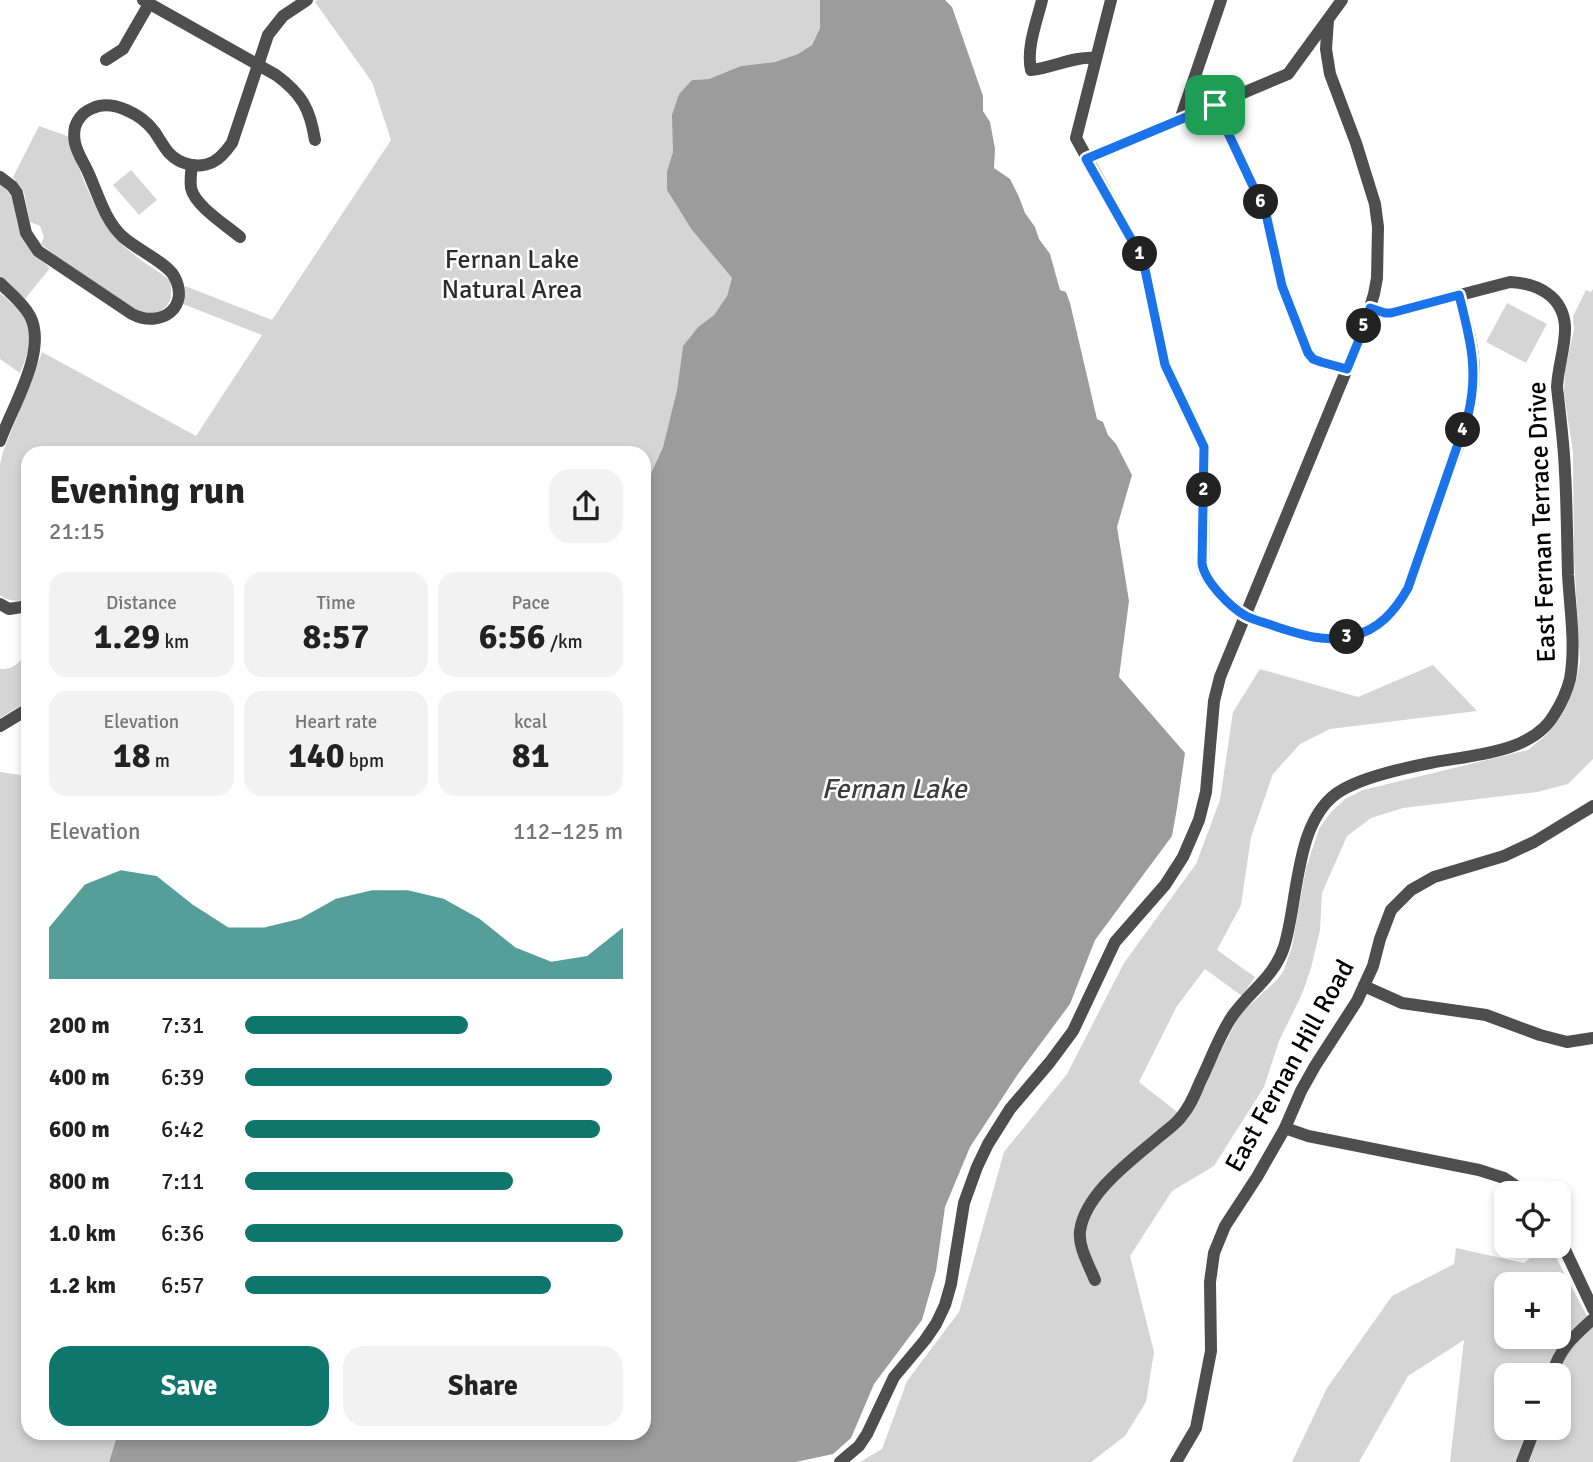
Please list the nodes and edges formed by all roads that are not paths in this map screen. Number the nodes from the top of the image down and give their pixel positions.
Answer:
1 (307, 0) edge
2 (1042, 0) edge
3 (1111, 0) edge
4 (1221, 0) edge
5 (146, 2) edge
6 (1336, 2) edge
7 (1328, 20) junction
8 (1096, 58) junction
9 (106, 60) dead end
10 (257, 65) junction
11 (1215, 105) junction
12 (1180, 120) junction
13 (315, 141) dead end
14 (1086, 159) junction
15 (192, 165) junction
16 (0, 177) edge
17 (240, 237) dead end
18 (0, 284) edge
19 (1459, 295) junction
20 (1370, 308) junction
21 (1347, 369) junction
22 (0, 441) edge
23 (0, 604) edge
24 (21, 607) edge
25 (1245, 615) junction
26 (21, 713) edge
27 (0, 726) edge
28 (1593, 806) edge
29 (1364, 986) junction
30 (1593, 1038) edge
31 (1285, 1128) junction
32 (1508, 1181) edge
33 (1569, 1258) edge
34 (1095, 1280) dead end
35 (1593, 1309) edge
36 (1593, 1319) edge
37 (1556, 1363) edge
38 (1530, 1440) edge
39 (840, 1462) edge
40 (1176, 1462) edge
41 (1522, 1462) edge

1 - 10 street
2 - 8 street
3 - 8 street
4 - 12 street
5 - 9 street
5 - 10 street
6 - 7 street
7 - 11 street
7 - 20 street
8 - 14 street
10 - 13 street
10 - 15 street
11 - 12 street
11 - 21 street
12 - 14 street
14 - 25 street
15 - 16 street
15 - 17 street
18 - 22 street
19 - 20 street, East Fernan Terrace Drive
19 - 25 street
19 - 34 street, East Fernan Terrace Drive
20 - 21 street
21 - 25 street
23 - 24 street
25 - 39 street
26 - 27 street
28 - 29 street, East Fernan Hill Road
29 - 30 street
29 - 31 street, East Fernan Hill Road
31 - 32 street
31 - 40 street, East Fernan Hill Road
33 - 35 street
36 - 37 street
38 - 41 street

